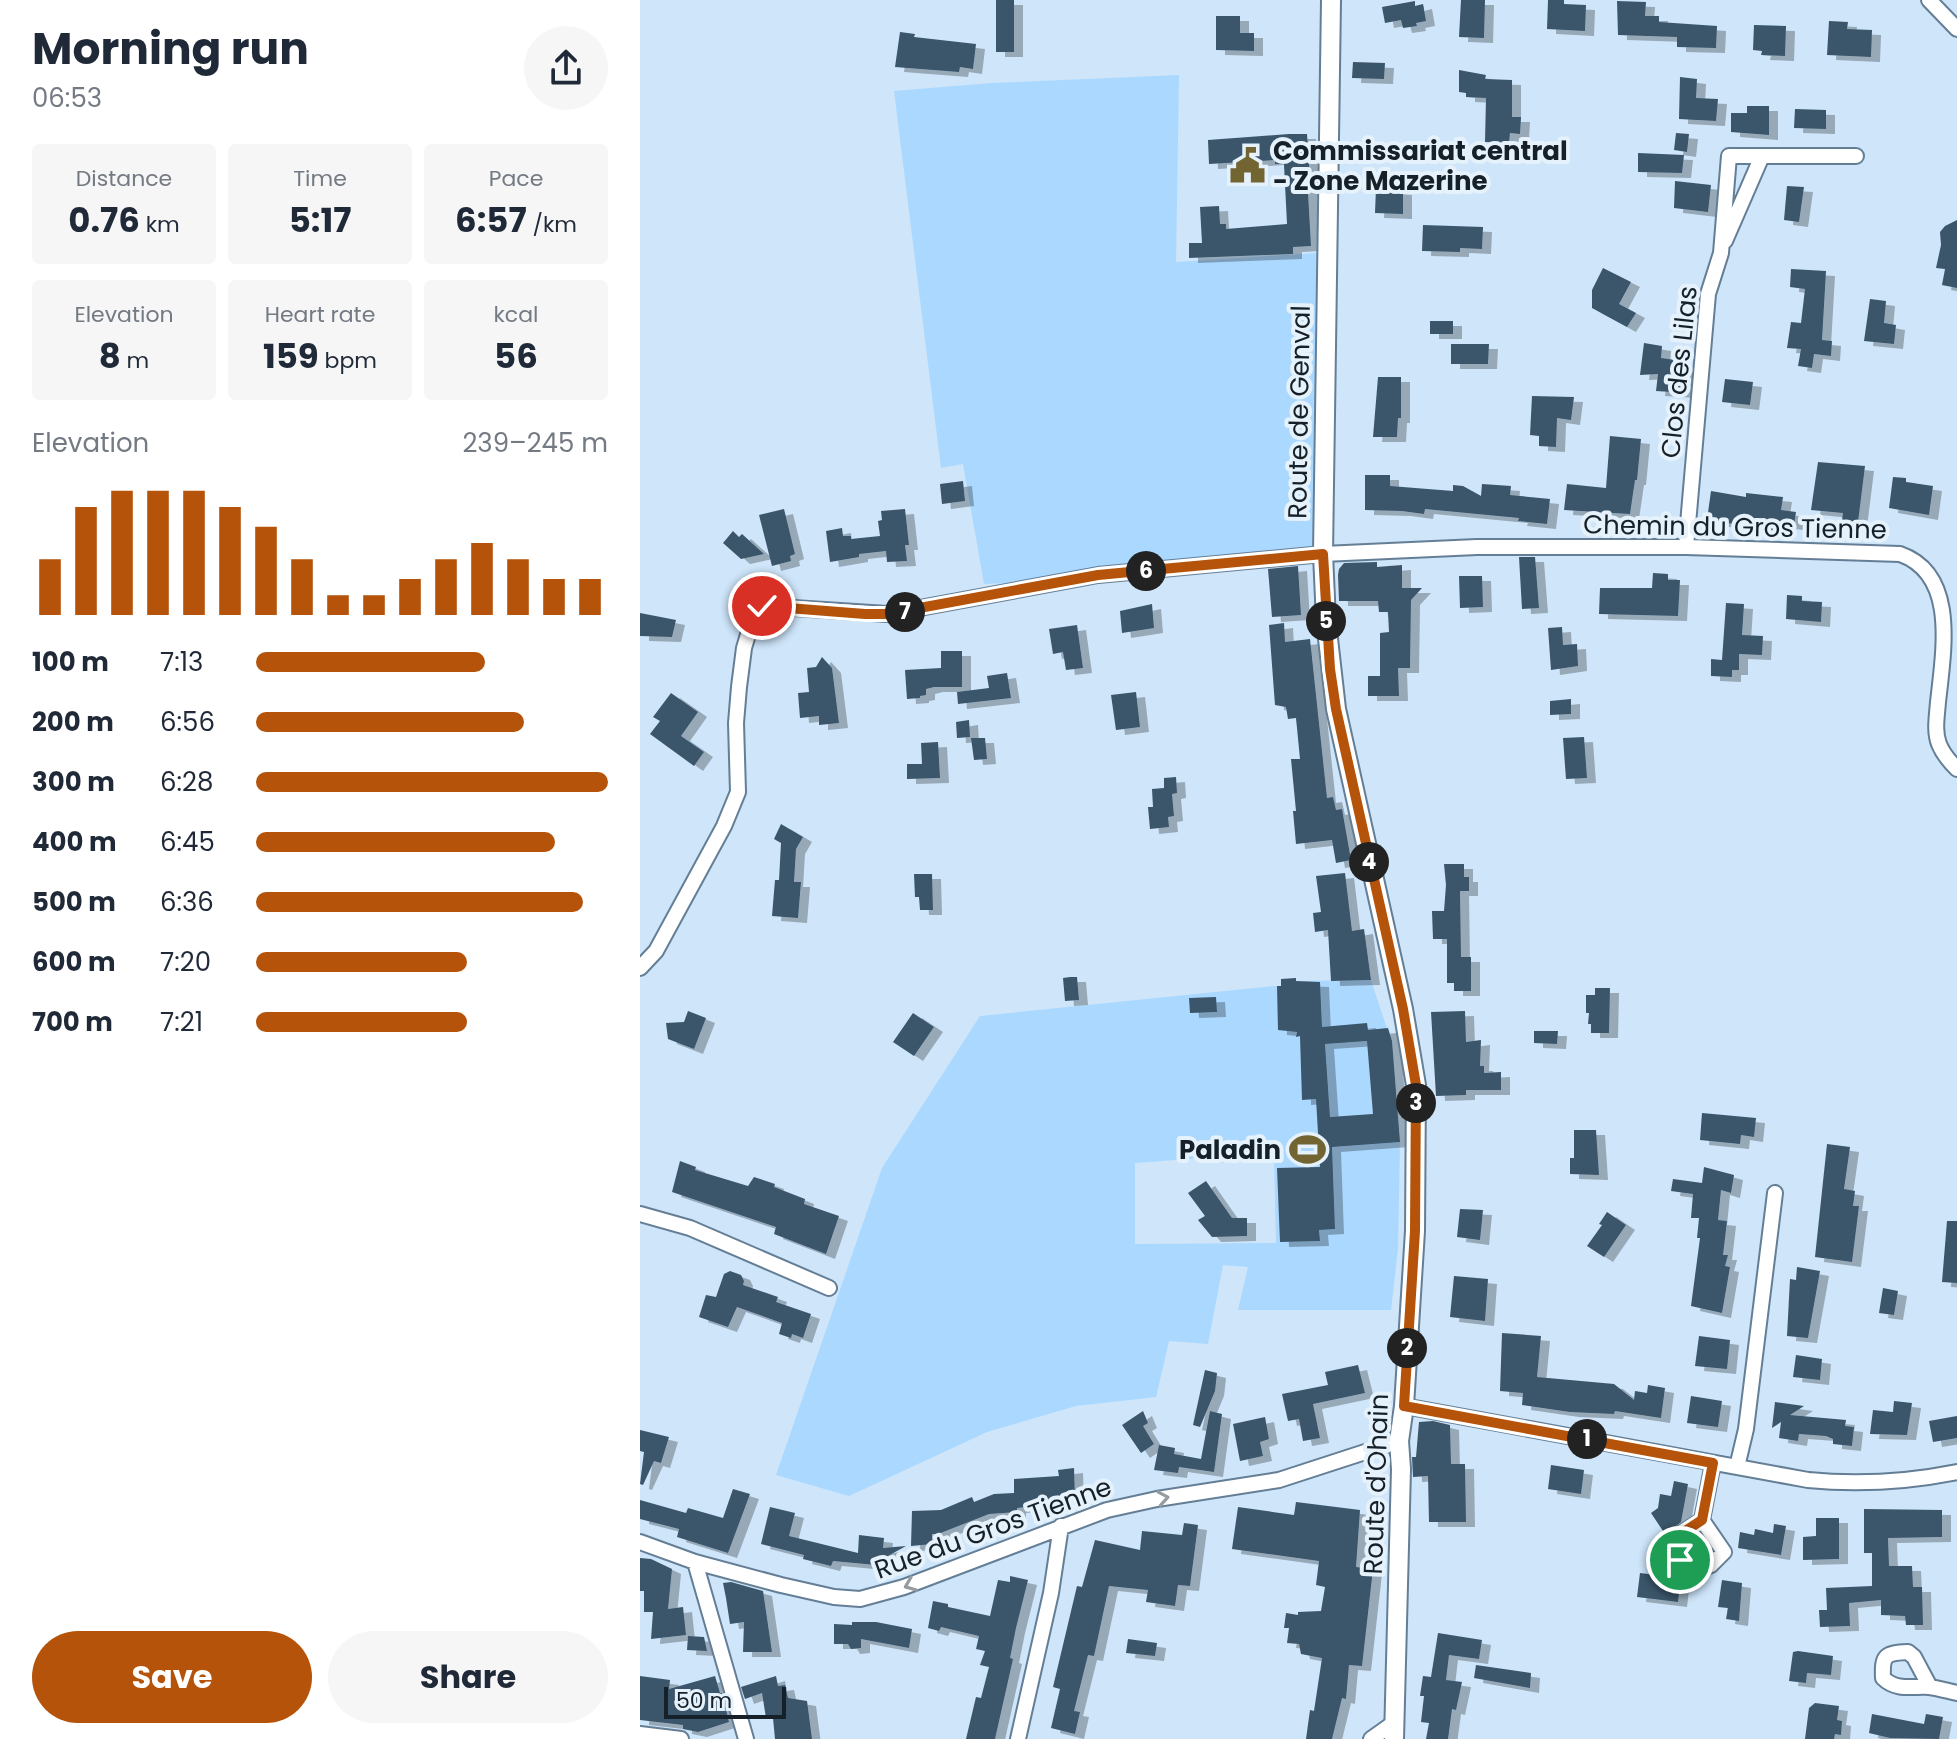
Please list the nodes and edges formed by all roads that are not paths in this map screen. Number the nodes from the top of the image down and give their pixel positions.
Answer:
1 (1331, 0) edge
2 (1929, 0) edge
3 (1957, 29) edge
4 (1762, 156) junction
5 (1856, 156) dead end
6 (1721, 253) junction
7 (1686, 547) junction
8 (1323, 554) junction
9 (1957, 769) edge
10 (640, 968) edge
11 (1403, 1009) joint
12 (1775, 1193) dead end
13 (640, 1214) edge
14 (829, 1288) dead end
15 (1404, 1406) junction
16 (1399, 1441) junction
17 (1713, 1463) junction
18 (1737, 1467) junction
19 (1957, 1472) edge
20 (1702, 1520) dead end
21 (1061, 1526) junction
22 (640, 1542) edge
23 (695, 1562) junction
24 (1930, 1687) dead end
25 (1957, 1693) edge
26 (1395, 1731) edge
27 (640, 1734) edge
28 (681, 1739) edge
29 (746, 1739) edge
30 (1018, 1739) edge
31 (1371, 1739) edge

1 - 8 main road, Route de Genval
2 - 3 street
4 - 5 street
4 - 6 street
4 - 6 street, Clos des Lilas
6 - 7 street, Clos des Lilas
7 - 8 street, Chemin du Gros Tienne
7 - 9 street, Chemin du Gros Tienne
8 - 10 street, Chemin du Gros Tienne
8 - 11 main road, Route de Genval
11 - 15 main road, Route d'Ohain
12 - 18 street
13 - 14 street
15 - 16 main road, Route d'Ohain
15 - 17 street
21 -> 16 street, Rue du Gros Tienne
16 - 26 main road, Route d'Ohain
17 - 18 street
17 - 20 street
18 - 19 street
21 -> 23 street, Rue du Gros Tienne
21 - 30 street
22 - 23 street, Rue du Gros Tienne
23 - 29 street
24 - 25 street
26 - 31 street, Route d'Ohain
27 - 28 street

